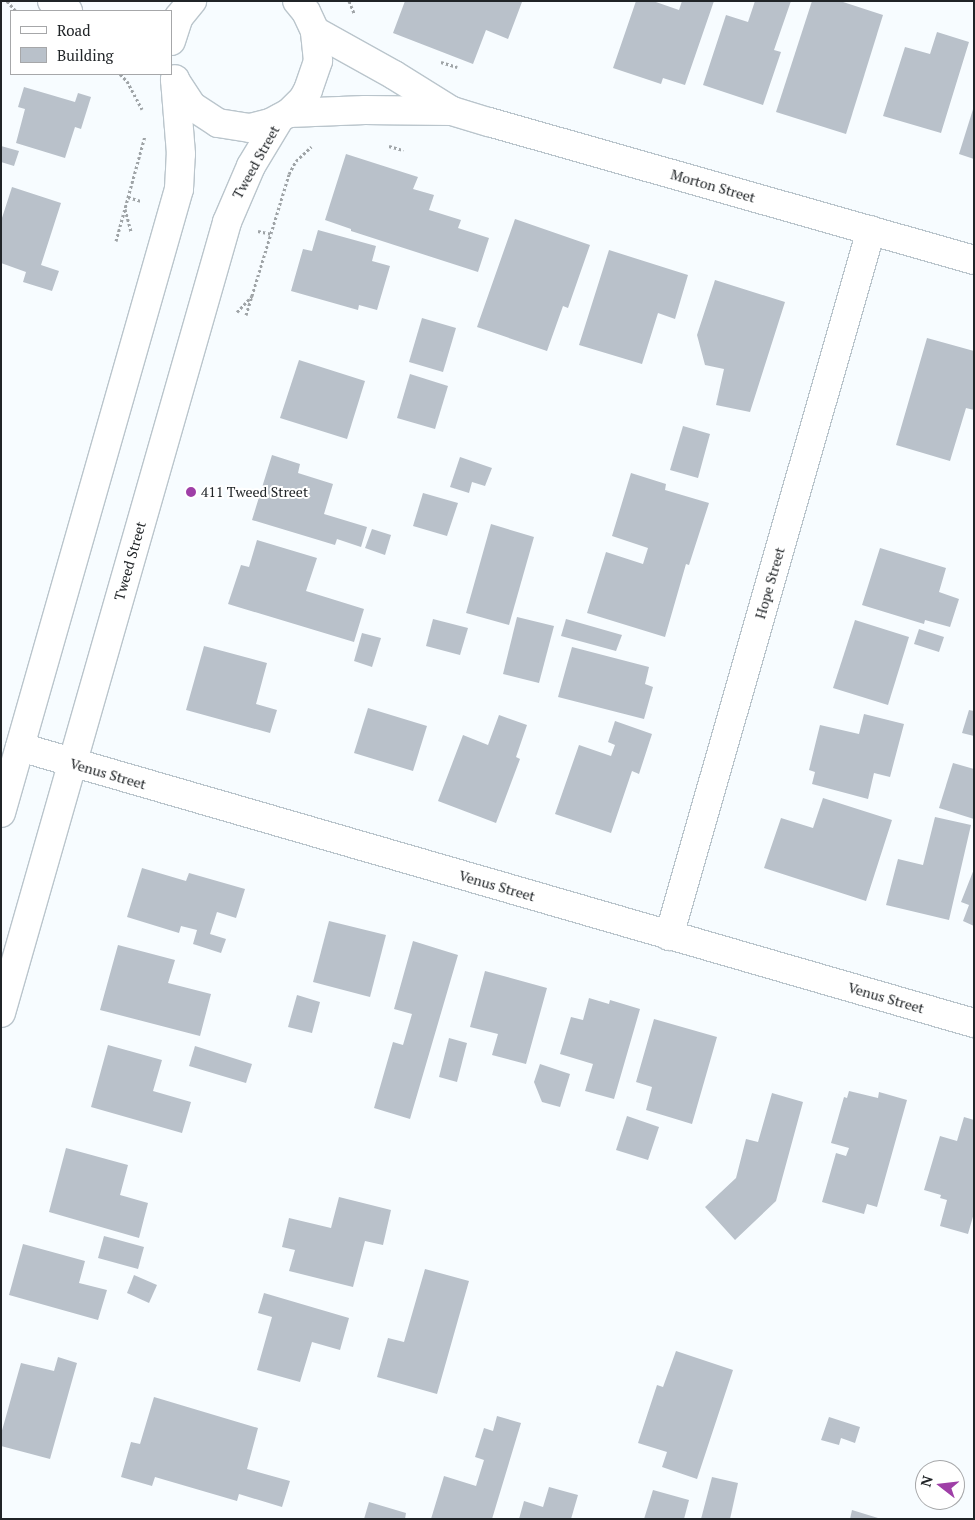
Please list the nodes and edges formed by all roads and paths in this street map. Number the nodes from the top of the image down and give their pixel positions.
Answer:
1 (52, 1) edge
2 (192, 1) edge
3 (66, 10) edge
4 (309, 14) edge
5 (172, 38) edge
6 (173, 72) edge
7 (121, 75) edge
8 (452, 111) junction
9 (284, 115) junction
10 (145, 116) dead end
11 (146, 130) dead end
12 (316, 144) dead end
13 (386, 145) dead end
14 (403, 150) dead end
15 (125, 208) junction
16 (871, 230) junction
17 (132, 234) dead end
18 (116, 241) dead end
19 (974, 260) edge
20 (254, 294) junction
21 (244, 305) dead end
22 (246, 314) dead end
23 (20, 748) junction
24 (72, 763) junction
25 (1, 813) edge
26 (669, 936) junction
27 (1, 1013) edge
28 (974, 1023) edge

1 - 3 street
2 - 5 street
4 - 8 street, Morton Street
4 - 9 street, Tweed Street
6 - 9 street
6 - 23 street
7 - 10 path
8 - 9 street, Morton Street
8 - 16 street, Morton Street
9 - 24 street, Tweed Street
11 - 15 path
12 - 20 path
13 - 14 path
15 - 17 path
15 - 18 path
16 - 19 street, Morton Street
16 - 26 street, Hope Street
20 - 21 path
20 - 22 path
23 - 24 street, Venus Street
23 - 25 street
24 - 26 street, Venus Street
24 - 27 street, Tweed Street
26 - 28 street, Venus Street

